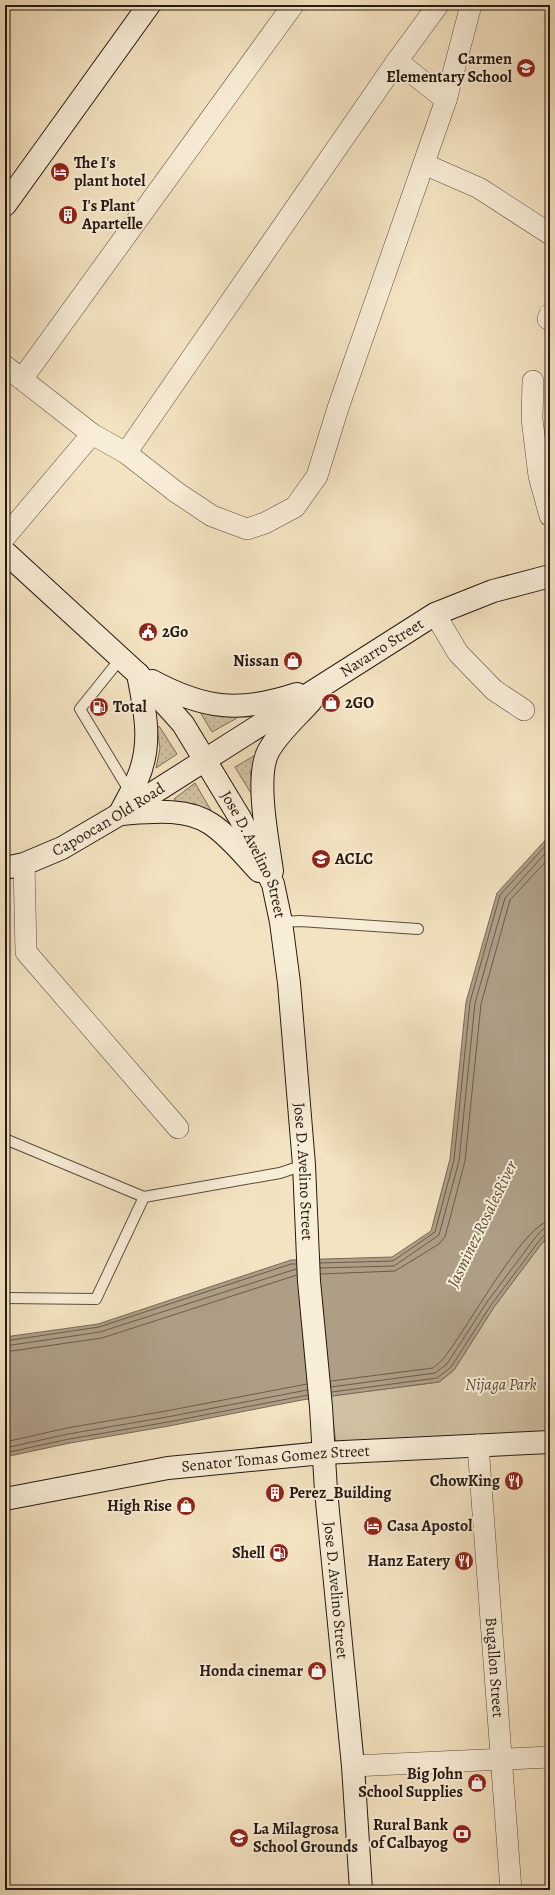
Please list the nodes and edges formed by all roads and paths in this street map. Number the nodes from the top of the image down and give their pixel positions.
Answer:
1 (149, 5) edge
2 (293, 5) edge
3 (438, 5) edge
4 (471, 5) edge
5 (397, 61) junction
6 (446, 100) junction
7 (424, 164) junction
8 (5, 205) edge
9 (550, 234) edge
10 (5, 366) edge
11 (22, 379) junction
12 (533, 381) dead end
13 (92, 434) junction
14 (126, 453) junction
15 (550, 516) edge
16 (5, 537) edge
17 (5, 552) edge
18 (550, 576) edge
19 (434, 614) junction
20 (121, 658) junction
21 (138, 674) junction
22 (327, 684) junction
23 (524, 710) dead end
24 (205, 758) junction
25 (130, 792) junction
26 (120, 814) junction
27 (14, 866) edge
28 (274, 884) junction
29 (281, 922) junction
30 (418, 929) dead end
31 (178, 1128) dead end
32 (5, 1139) edge
33 (304, 1165) junction
34 (144, 1197) junction
35 (5, 1298) edge
36 (550, 1442) edge
37 (478, 1445) junction
38 (323, 1454) junction
39 (5, 1499) edge
40 (550, 1757) edge
41 (501, 1758) junction
42 (353, 1766) junction
43 (361, 1890) edge
44 (511, 1890) edge

1 - 8 main road
2 - 11 street
3 - 5 street
4 - 6 street
5 - 6 street
5 - 14 street
6 - 7 street
7 - 9 street
7 - 14 street
10 - 11 street
11 - 13 street
12 - 15 street
13 - 14 street
13 - 16 street
17 - 20 main road, Jose D. Avelino Street
18 - 19 main road, Navarro Street
19 - 22 main road, Navarro Street
19 - 23 street
20 - 21 main road, Jose D. Avelino Street
20 - 25 lane
21 - 22 main road
21 - 24 main road, Jose D. Avelino Street
21 - 25 main road
22 - 24 main road, Navarro Street
22 - 28 main road
24 - 26 main road, Capoocan Old Road
24 - 28 main road, Jose D. Avelino Street
25 - 26 main road
26 - 27 main road, Capoocan Old Road
26 - 28 main road
27 - 31 street
28 - 29 main road, Jose D. Avelino Street
29 - 30 lane
29 - 33 main road, Jose D. Avelino Street
32 - 34 lane
33 - 34 lane
33 - 38 main road, Jose D. Avelino Street
34 - 35 lane
36 - 37 main road, Senator Tomas Gomez Street
37 - 38 main road, Senator Tomas Gomez Street
37 - 41 street, Bugallon Street
38 - 39 main road, Senator Tomas Gomez Street
38 - 42 main road, Jose D. Avelino Street
40 - 41 street
41 - 42 street
41 - 44 street, Bugallon Street
42 - 43 main road, Jose D. Avelino Street

